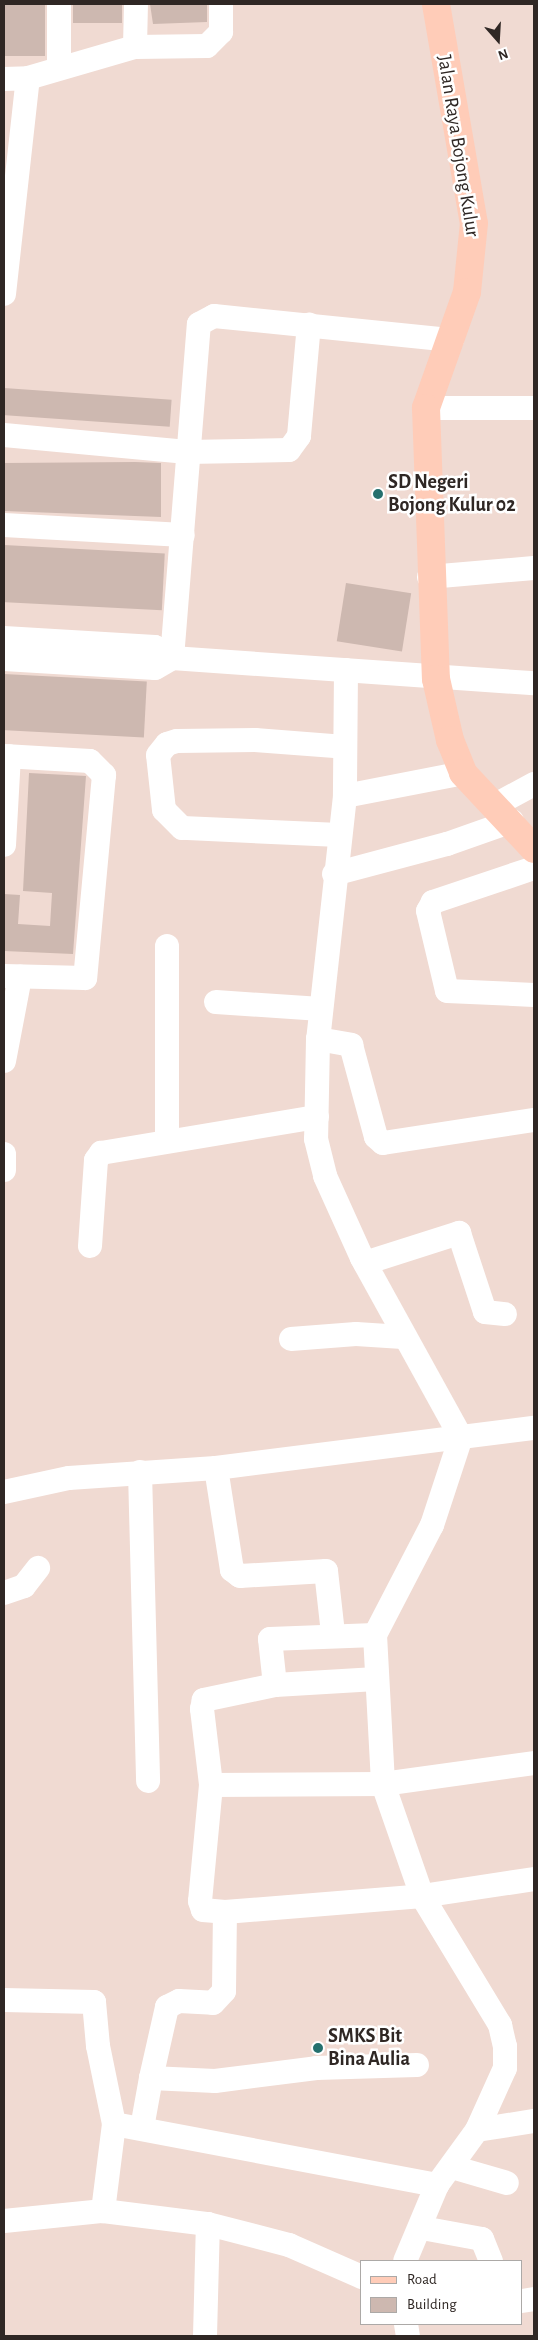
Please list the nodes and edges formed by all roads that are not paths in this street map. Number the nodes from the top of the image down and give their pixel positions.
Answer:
1 (59, 4) edge
2 (136, 4) edge
3 (221, 4) edge
4 (436, 4) edge
5 (135, 47) junction
6 (59, 68) junction
7 (28, 78) junction
8 (4, 79) edge
9 (11, 165) edge
10 (7, 241) edge
11 (4, 294) edge
12 (309, 324) junction
13 (452, 340) junction
14 (426, 408) junction
15 (534, 408) edge
16 (4, 435) edge
17 (187, 452) junction
18 (4, 525) edge
19 (183, 535) junction
20 (534, 568) edge
21 (429, 577) junction
22 (4, 638) edge
23 (172, 658) junction
24 (4, 659) edge
25 (346, 670) junction
26 (436, 679) junction
27 (534, 683) edge
28 (345, 747) junction
29 (7, 756) edge
30 (463, 772) junction
31 (534, 784) edge
32 (345, 796) junction
33 (504, 813) junction
34 (339, 835) junction
35 (4, 845) edge
36 (534, 848) edge
37 (534, 868) edge
38 (334, 874) junction
39 (167, 946) dead end
40 (12, 976) edge
41 (534, 995) edge
42 (216, 1002) dead end
43 (321, 1009) junction
44 (318, 1039) junction
45 (4, 1061) edge
46 (317, 1117) junction
47 (534, 1120) edge
48 (167, 1138) junction
49 (4, 1154) edge
50 (4, 1170) edge
51 (90, 1246) dead end
52 (365, 1263) junction
53 (505, 1314) dead end
54 (403, 1337) junction
55 (291, 1339) dead end
56 (534, 1428) edge
57 (461, 1437) junction
58 (216, 1468) junction
59 (140, 1472) junction
60 (4, 1492) edge
61 (38, 1568) dead end
62 (4, 1593) edge
63 (333, 1633) junction
64 (374, 1635) junction
65 (376, 1680) junction
66 (275, 1685) junction
67 (534, 1763) edge
68 (148, 1780) dead end
69 (383, 1784) junction
70 (211, 1785) junction
71 (534, 1879) edge
72 (422, 1896) junction
73 (225, 1912) junction
74 (4, 2000) edge
75 (417, 2065) dead end
76 (150, 2078) junction
77 (534, 2121) edge
78 (114, 2124) junction
79 (142, 2128) junction
80 (477, 2130) junction
81 (452, 2167) junction
82 (506, 2183) dead end
83 (437, 2185) junction
84 (103, 2211) junction
85 (4, 2221) edge
86 (208, 2224) junction
87 (422, 2228) junction
88 (406, 2260) edge
89 (492, 2260) edge
90 (360, 2276) edge
91 (205, 2336) edge

1 - 6 street
2 - 5 street
3 - 5 street
4 - 13 main road, Jalan Raya Bojong Kulur
5 - 6 street
6 - 7 street
7 - 8 street
7 - 9 street
9 - 10 street
10 - 11 street
12 - 13 street
12 - 17 street
12 - 17 street
13 - 14 main road, Jalan Raya Bojong Kulur
14 - 15 street
14 - 21 main road, Jalan Raya Bojong Kulur
16 - 17 street
17 - 19 street
18 - 19 street
19 - 23 street
20 - 21 street
21 - 26 main road, Jalan Raya Bojong Kulur
22 - 23 street
23 - 24 street
23 - 25 street
25 - 26 street
25 - 28 street
26 - 27 street
26 - 30 main road, Jalan Raya Bojong Kulur
28 - 32 street
28 - 34 street
29 - 35 street
29 - 40 street
30 - 32 street
30 - 33 main road, Jalan Raya Bojong Kulur
31 - 33 street
32 - 34 street
33 - 36 main road, Jalan Raya Bojong Kulur
33 - 38 street
34 - 38 street
37 - 41 street
38 - 43 street
39 - 48 street
40 - 45 street
42 - 43 street
43 - 44 street
44 - 46 street
44 - 47 street
46 - 48 street
46 - 52 street
48 - 51 street
49 - 50 street
52 - 53 street
52 - 54 street
54 - 55 street
54 - 57 street
56 - 57 street
57 - 58 street
57 - 64 street
58 - 59 street
58 - 63 street
59 - 60 street
59 - 68 street
61 - 62 street
63 - 64 street
63 - 66 street
64 - 65 street
65 - 66 street
65 - 69 street
66 - 70 street
67 - 69 street
69 - 70 street
69 - 72 street
70 - 73 street
71 - 72 street
72 - 73 street
72 - 80 street
73 - 76 street
74 - 78 street
75 - 76 street
76 - 79 street
77 - 80 street
78 - 79 street
78 - 84 street
79 - 83 street
80 - 81 street
81 - 82 street
81 - 83 street
83 - 87 street
84 - 85 street
84 - 86 street
86 - 90 street
86 - 91 street
87 - 88 street
87 - 89 street

